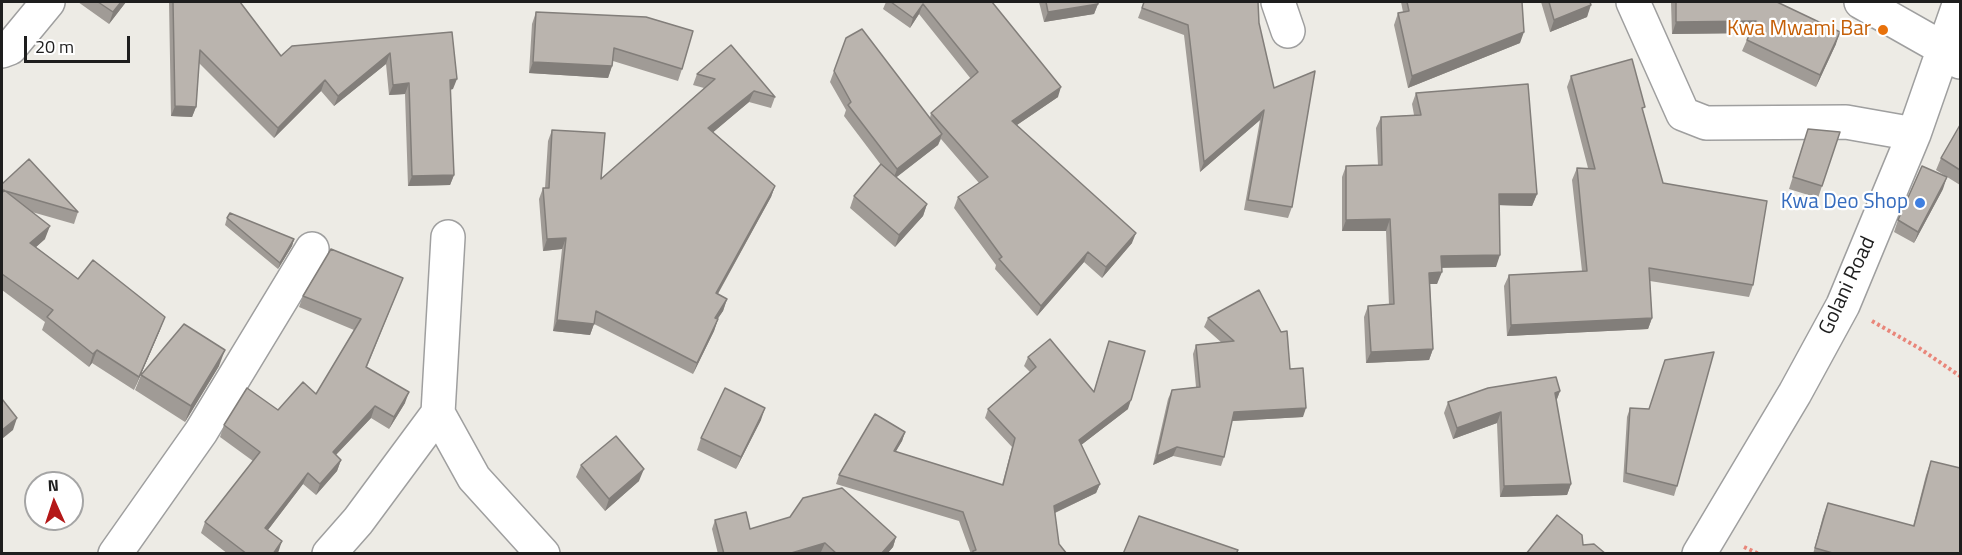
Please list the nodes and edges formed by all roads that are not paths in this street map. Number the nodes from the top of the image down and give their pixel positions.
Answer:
1 (48, 2) edge
2 (1633, 2) edge
3 (1861, 2) edge
4 (1960, 2) edge
5 (2, 51) edge
6 (1952, 55) edge
7 (1914, 134) junction
8 (448, 237) dead end
9 (312, 249) dead end
10 (438, 413) junction
11 (115, 554) edge
12 (329, 554) edge
13 (543, 554) edge
14 (1699, 554) edge

1 - 5 street
2 - 7 street
3 - 6 street
4 - 6 street, Golani Road
6 - 7 street, Golani Road
7 - 14 street, Golani Road
8 - 10 street
9 - 11 street
10 - 12 street
10 - 13 street

